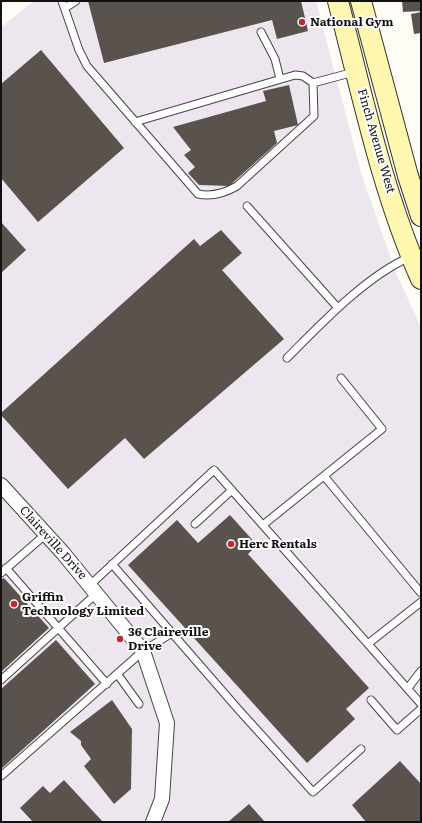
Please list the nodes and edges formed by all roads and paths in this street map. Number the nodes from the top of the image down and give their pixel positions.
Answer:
1 (76, 1) edge
2 (338, 1) edge
3 (361, 1) edge
4 (64, 4) edge
5 (261, 32) dead end
6 (356, 71) junction
7 (280, 79) junction
8 (313, 83) junction
9 (135, 122) junction
10 (247, 206) dead end
11 (421, 216) edge
12 (412, 256) junction
13 (421, 279) edge
14 (338, 308) junction
15 (287, 358) dead end
16 (341, 378) dead end
17 (324, 476) junction
18 (1, 485) edge
19 (232, 490) junction
20 (195, 524) dead end
21 (264, 525) junction
22 (46, 534) junction
23 (112, 564) junction
24 (4, 571) edge
25 (93, 589) junction
26 (421, 593) edge
27 (421, 602) edge
28 (59, 627) junction
29 (172, 632) junction
30 (369, 644) junction
31 (143, 651) junction
32 (421, 671) edge
33 (118, 674) junction
34 (1, 680) edge
35 (107, 684) junction
36 (408, 688) junction
37 (371, 700) dead end
38 (139, 704) dead end
39 (421, 704) edge
40 (421, 708) edge
41 (361, 749) dead end
42 (1, 776) edge
43 (153, 822) edge

1 - 4 lane
2 - 6 main road, Finch Avenue West
3 - 11 main road, Finch Avenue West
4 - 9 lane
5 - 7 lane
6 - 8 lane
6 - 12 main road, Finch Avenue West
7 - 8 lane
7 - 9 lane
8 - 9 lane
10 - 14 lane
12 - 13 main road, Finch Avenue West
12 - 14 lane
14 - 15 lane
16 - 17 lane
17 - 21 lane
17 - 26 lane
18 - 22 street, Claireville Drive
19 - 20 lane
19 - 21 lane
19 - 23 lane
21 - 30 lane
22 - 24 lane
22 - 25 street, Claireville Drive
23 - 25 lane
23 - 29 lane
24 - 28 lane
25 - 28 lane
25 - 31 street, Claireville Drive
27 - 30 lane
28 - 34 lane
28 - 35 lane
29 - 31 lane
29 - 41 lane
30 - 36 lane
31 - 33 lane
31 - 43 street, Claireville Drive
32 - 36 lane
33 - 35 lane
33 - 38 lane
35 - 42 lane
36 - 39 lane
37 - 40 lane

